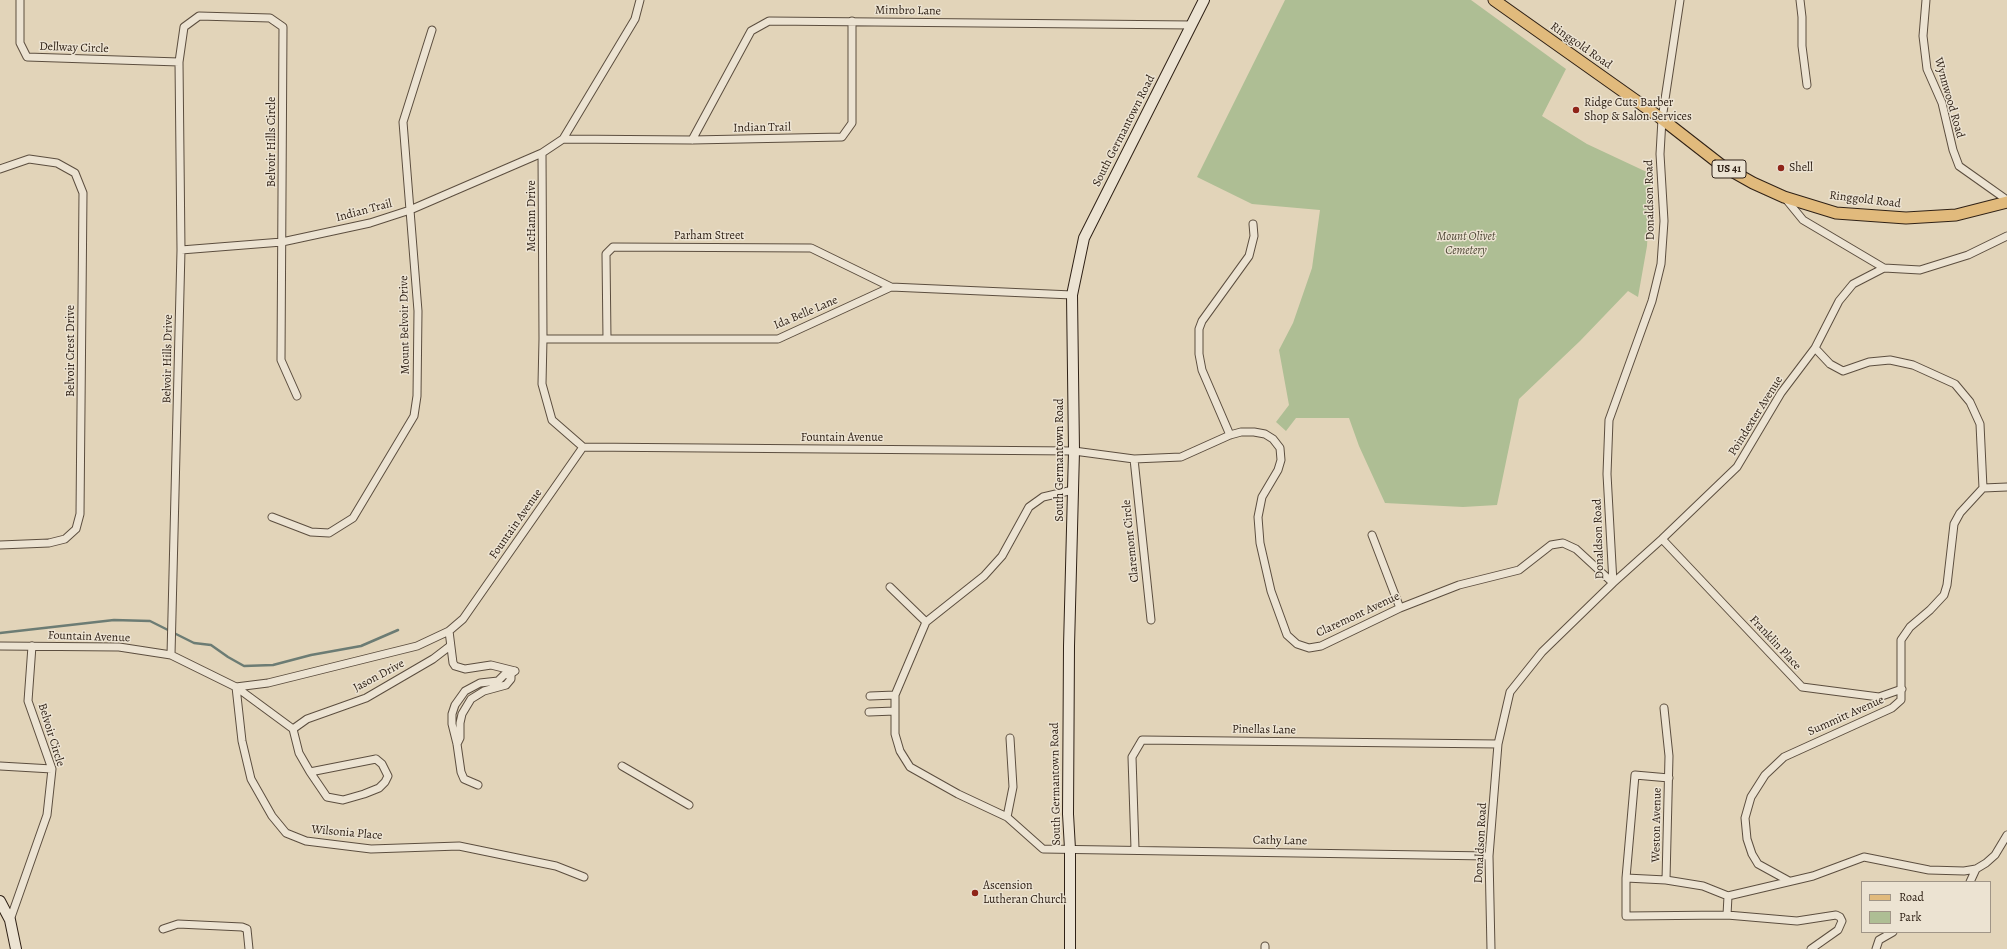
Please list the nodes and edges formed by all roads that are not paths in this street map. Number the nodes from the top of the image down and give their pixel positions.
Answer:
1 (20, 0) edge
2 (640, 0) edge
3 (1204, 0) edge
4 (1494, 0) edge
5 (1680, 0) edge
6 (1800, 0) edge
7 (1926, 0) edge
8 (852, 21) junction
9 (1192, 25) junction
10 (432, 30) dead end
11 (179, 62) junction
12 (1807, 85) dead end
13 (1662, 119) junction
14 (563, 139) junction
15 (692, 140) junction
16 (542, 153) junction
17 (0, 169) edge
18 (1784, 197) junction
19 (2007, 201) edge
20 (410, 210) junction
21 (1252, 224) dead end
22 (2007, 236) edge
23 (282, 242) junction
24 (181, 250) junction
25 (1884, 268) junction
26 (891, 287) junction
27 (1072, 295) junction
28 (544, 339) junction
29 (607, 339) junction
30 (1815, 348) junction
31 (297, 396) dead end
32 (1230, 435) junction
33 (583, 447) junction
34 (1074, 451) junction
35 (1134, 459) junction
36 (1983, 488) junction
37 (2007, 488) edge
38 (1073, 490) junction
39 (272, 517) dead end
40 (1372, 536) dead end
41 (1662, 539) junction
42 (0, 545) edge
43 (1613, 583) junction
44 (890, 587) dead end
45 (1400, 608) junction
46 (1151, 620) dead end
47 (926, 622) junction
48 (449, 631) junction
49 (0, 646) edge
50 (32, 646) junction
51 (450, 646) junction
52 (171, 655) junction
53 (236, 687) junction
54 (1902, 689) junction
55 (895, 695) junction
56 (870, 696) dead end
57 (1664, 708) dead end
58 (895, 711) junction
59 (869, 712) dead end
60 (292, 729) junction
61 (1010, 738) dead end
62 (1498, 744) junction
63 (0, 766) edge
64 (622, 766) dead end
65 (52, 769) junction
66 (310, 772) junction
67 (1669, 778) junction
68 (478, 785) dead end
69 (689, 805) dead end
70 (1007, 816) junction
71 (2007, 835) edge
72 (1070, 849) junction
73 (1136, 849) junction
74 (1489, 856) junction
75 (1976, 869) junction
76 (584, 877) dead end
77 (1626, 878) junction
78 (1666, 880) junction
79 (1789, 881) junction
80 (1970, 881) edge
81 (1728, 896) junction
82 (0, 901) edge
83 (1727, 915) junction
84 (10, 920) junction
85 (163, 929) dead end
86 (1891, 933) edge
87 (16, 949) edge
88 (249, 949) edge
89 (1070, 949) edge
90 (1491, 949) edge
91 (1811, 949) edge
92 (1876, 949) edge

1 - 11 street, Dellway Circle
2 - 14 street
3 - 9 main road, South Germantown Road
4 - 13 main road, Ringgold Road / US 41
5 - 13 street, Donaldson Road
6 - 12 street
7 - 19 street, Wynnwood Road
8 - 9 street, Mimbro Lane
8 - 15 street, Mimbro Lane
8 - 15 street, Indian Trail
9 - 27 main road, South Germantown Road
10 - 20 street, Mount Belvoir Drive
11 - 23 street, Belvoir Hills Circle
11 - 24 street, Belvoir Hills Drive
13 - 18 main road, Ringgold Road / US 41
13 - 43 street, Donaldson Road
14 - 15 street, Indian Trail
14 - 16 street
16 - 20 street, Indian Trail
16 - 28 street, McHann Drive
17 - 42 street, Belvoir Crest Drive
18 - 19 main road, Ringgold Road / US 41
18 - 25 street
20 - 23 street, Indian Trail
20 - 39 street, Mount Belvoir Drive
21 - 32 street
22 - 25 street
23 - 24 street, Indian Trail
23 - 31 street, Belvoir Hills Circle
24 - 52 street, Belvoir Hills Drive
25 - 30 street, Poindexter Avenue
26 - 27 street, Ida Belle Lane
26 - 29 street, Ida Belle Lane
26 - 29 street, Parham Street
27 - 34 main road, South Germantown Road
28 - 29 street, Ida Belle Lane
28 - 33 street, McHann Drive
30 - 36 street
30 - 41 street, Poindexter Avenue
32 - 35 street, Claremont Avenue
32 - 45 street, Claremont Avenue
33 - 34 street, Fountain Avenue
33 - 48 street, Fountain Avenue
34 - 35 street, Claremont Avenue
34 - 38 main road, South Germantown Road
35 - 46 street, Claremont Circle
36 - 37 street
36 - 54 street, Summitt Avenue
38 - 47 street
38 - 72 main road, South Germantown Road
40 - 45 street
41 - 43 street, Poindexter Avenue
41 - 54 street, Franklin Place
43 - 45 street, Claremont Avenue
43 - 62 street, Donaldson Road
44 - 47 street
47 - 55 street
48 - 51 street
48 - 53 street, Fountain Avenue
49 - 50 street, Fountain Avenue
50 - 52 street, Fountain Avenue
50 - 65 street, Belvoir Circle
51 - 60 street, Jason Drive
51 - 68 street
52 - 53 street, Fountain Avenue
53 - 60 street
53 - 76 street, Wilsonia Place
54 - 79 street, Summitt Avenue
55 - 56 street
55 - 58 street, Cathy Lane
57 - 67 street, Weston Avenue
58 - 59 street
58 - 70 street, Cathy Lane
60 - 66 street
61 - 70 street
62 - 73 street, Pinellas Lane
62 - 74 street, Donaldson Road
63 - 65 street
64 - 69 street
65 - 84 street, Belvoir Circle
66 - 66 street
67 - 77 street
67 - 78 street, Weston Avenue
70 - 72 street, Cathy Lane
71 - 75 street
72 - 73 street, Cathy Lane
72 - 89 main road, South Germantown Road
73 - 74 street, Cathy Lane
74 - 90 street, Donaldson Road
75 - 79 street
75 - 80 street
77 - 78 street
77 - 83 street
78 - 81 street, Weston Avenue
79 - 81 street
81 - 83 street
82 - 84 main road
83 - 91 street
84 - 87 main road
85 - 88 street
86 - 92 street

